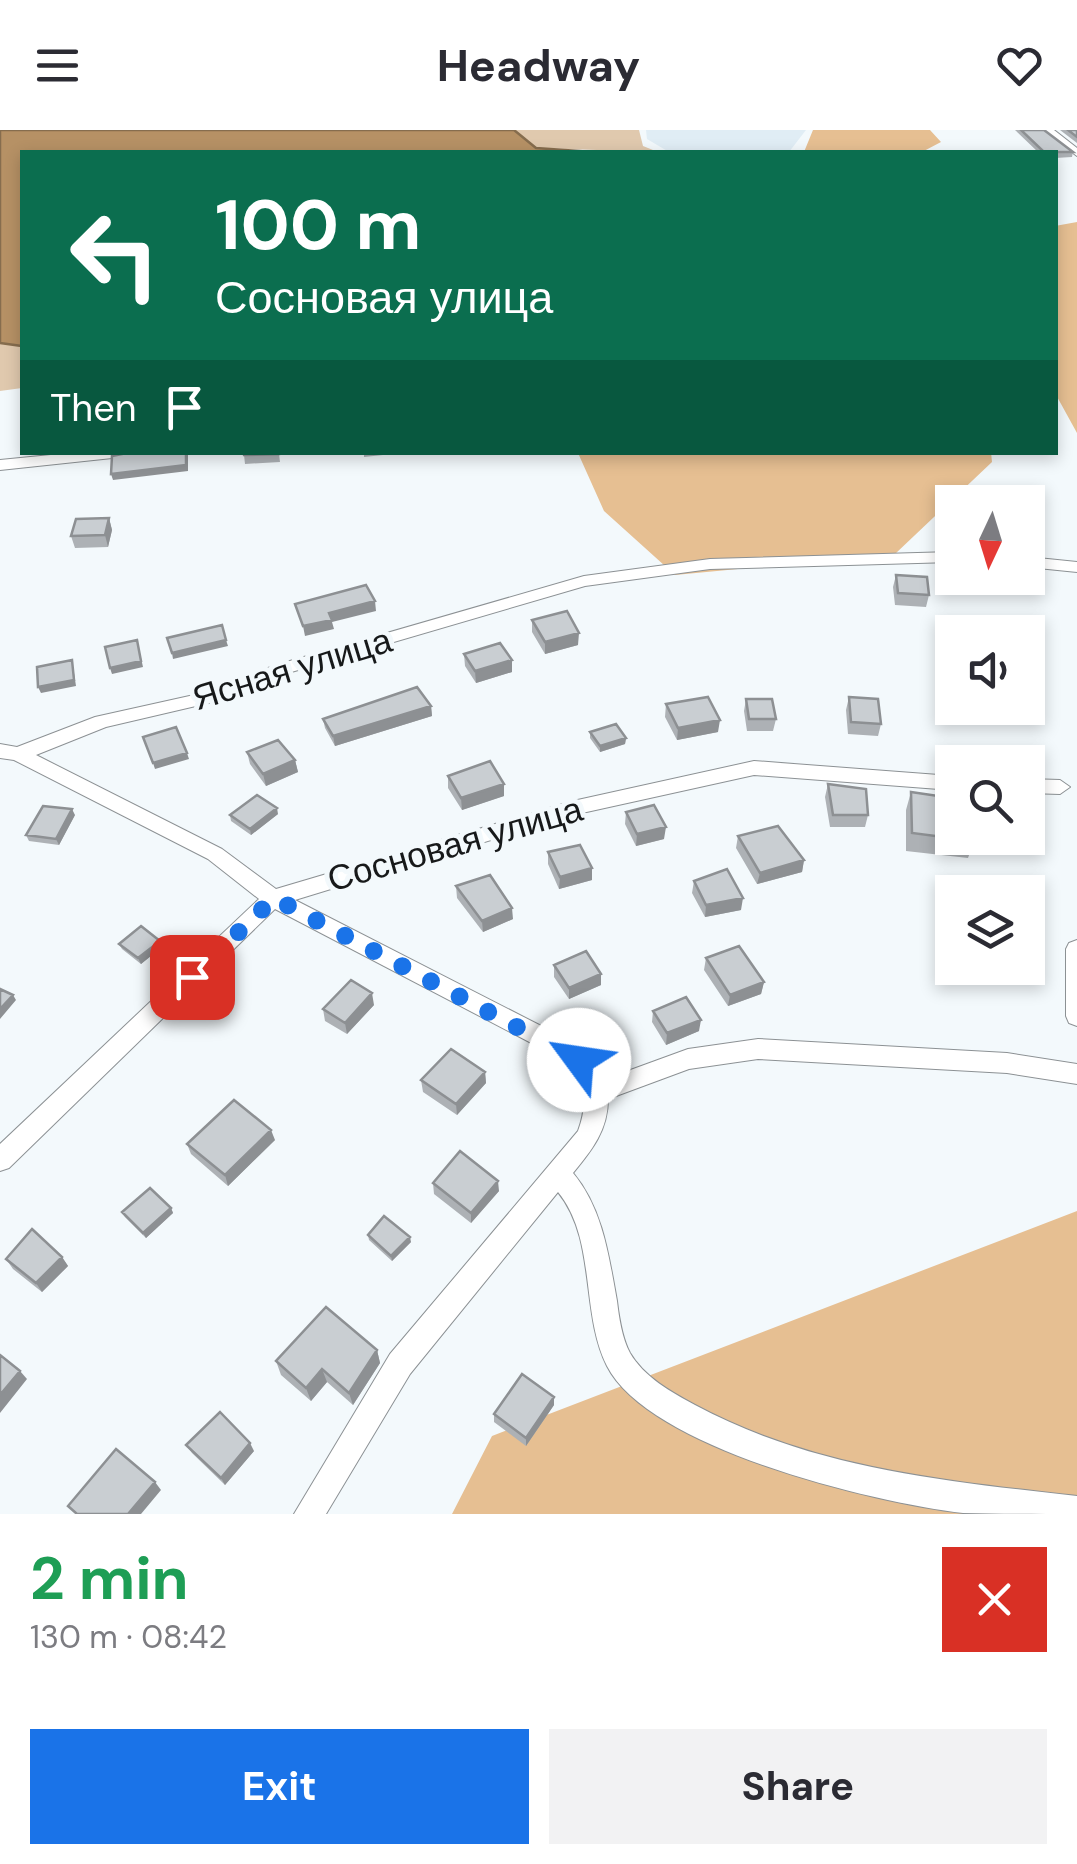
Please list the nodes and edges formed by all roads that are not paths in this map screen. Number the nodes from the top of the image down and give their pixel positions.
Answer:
1 (1048, 130) edge
2 (1077, 153) edge
3 (101, 455) edge
4 (0, 465) edge
5 (935, 557) edge
6 (1045, 564) edge
7 (1077, 568) edge
8 (9, 752) edge
9 (935, 782) edge
10 (1045, 787) edge
11 (1060, 787) dead end
12 (274, 898) junction
13 (1077, 949) edge
14 (1077, 1016) edge
15 (1077, 1074) edge
16 (596, 1093) junction
17 (0, 1160) edge
18 (558, 1173) junction
19 (1077, 1512) edge
20 (309, 1514) edge

1 - 2 street
3 - 4 street
5 - 8 street, Ясная улица
6 - 7 street
8 - 12 street
9 - 12 street, Сосновая улица
10 - 11 street
12 - 16 street
12 - 17 street, Сосновая улица
13 - 14 street
15 - 16 street
16 - 18 street
18 - 19 street
18 - 20 street

